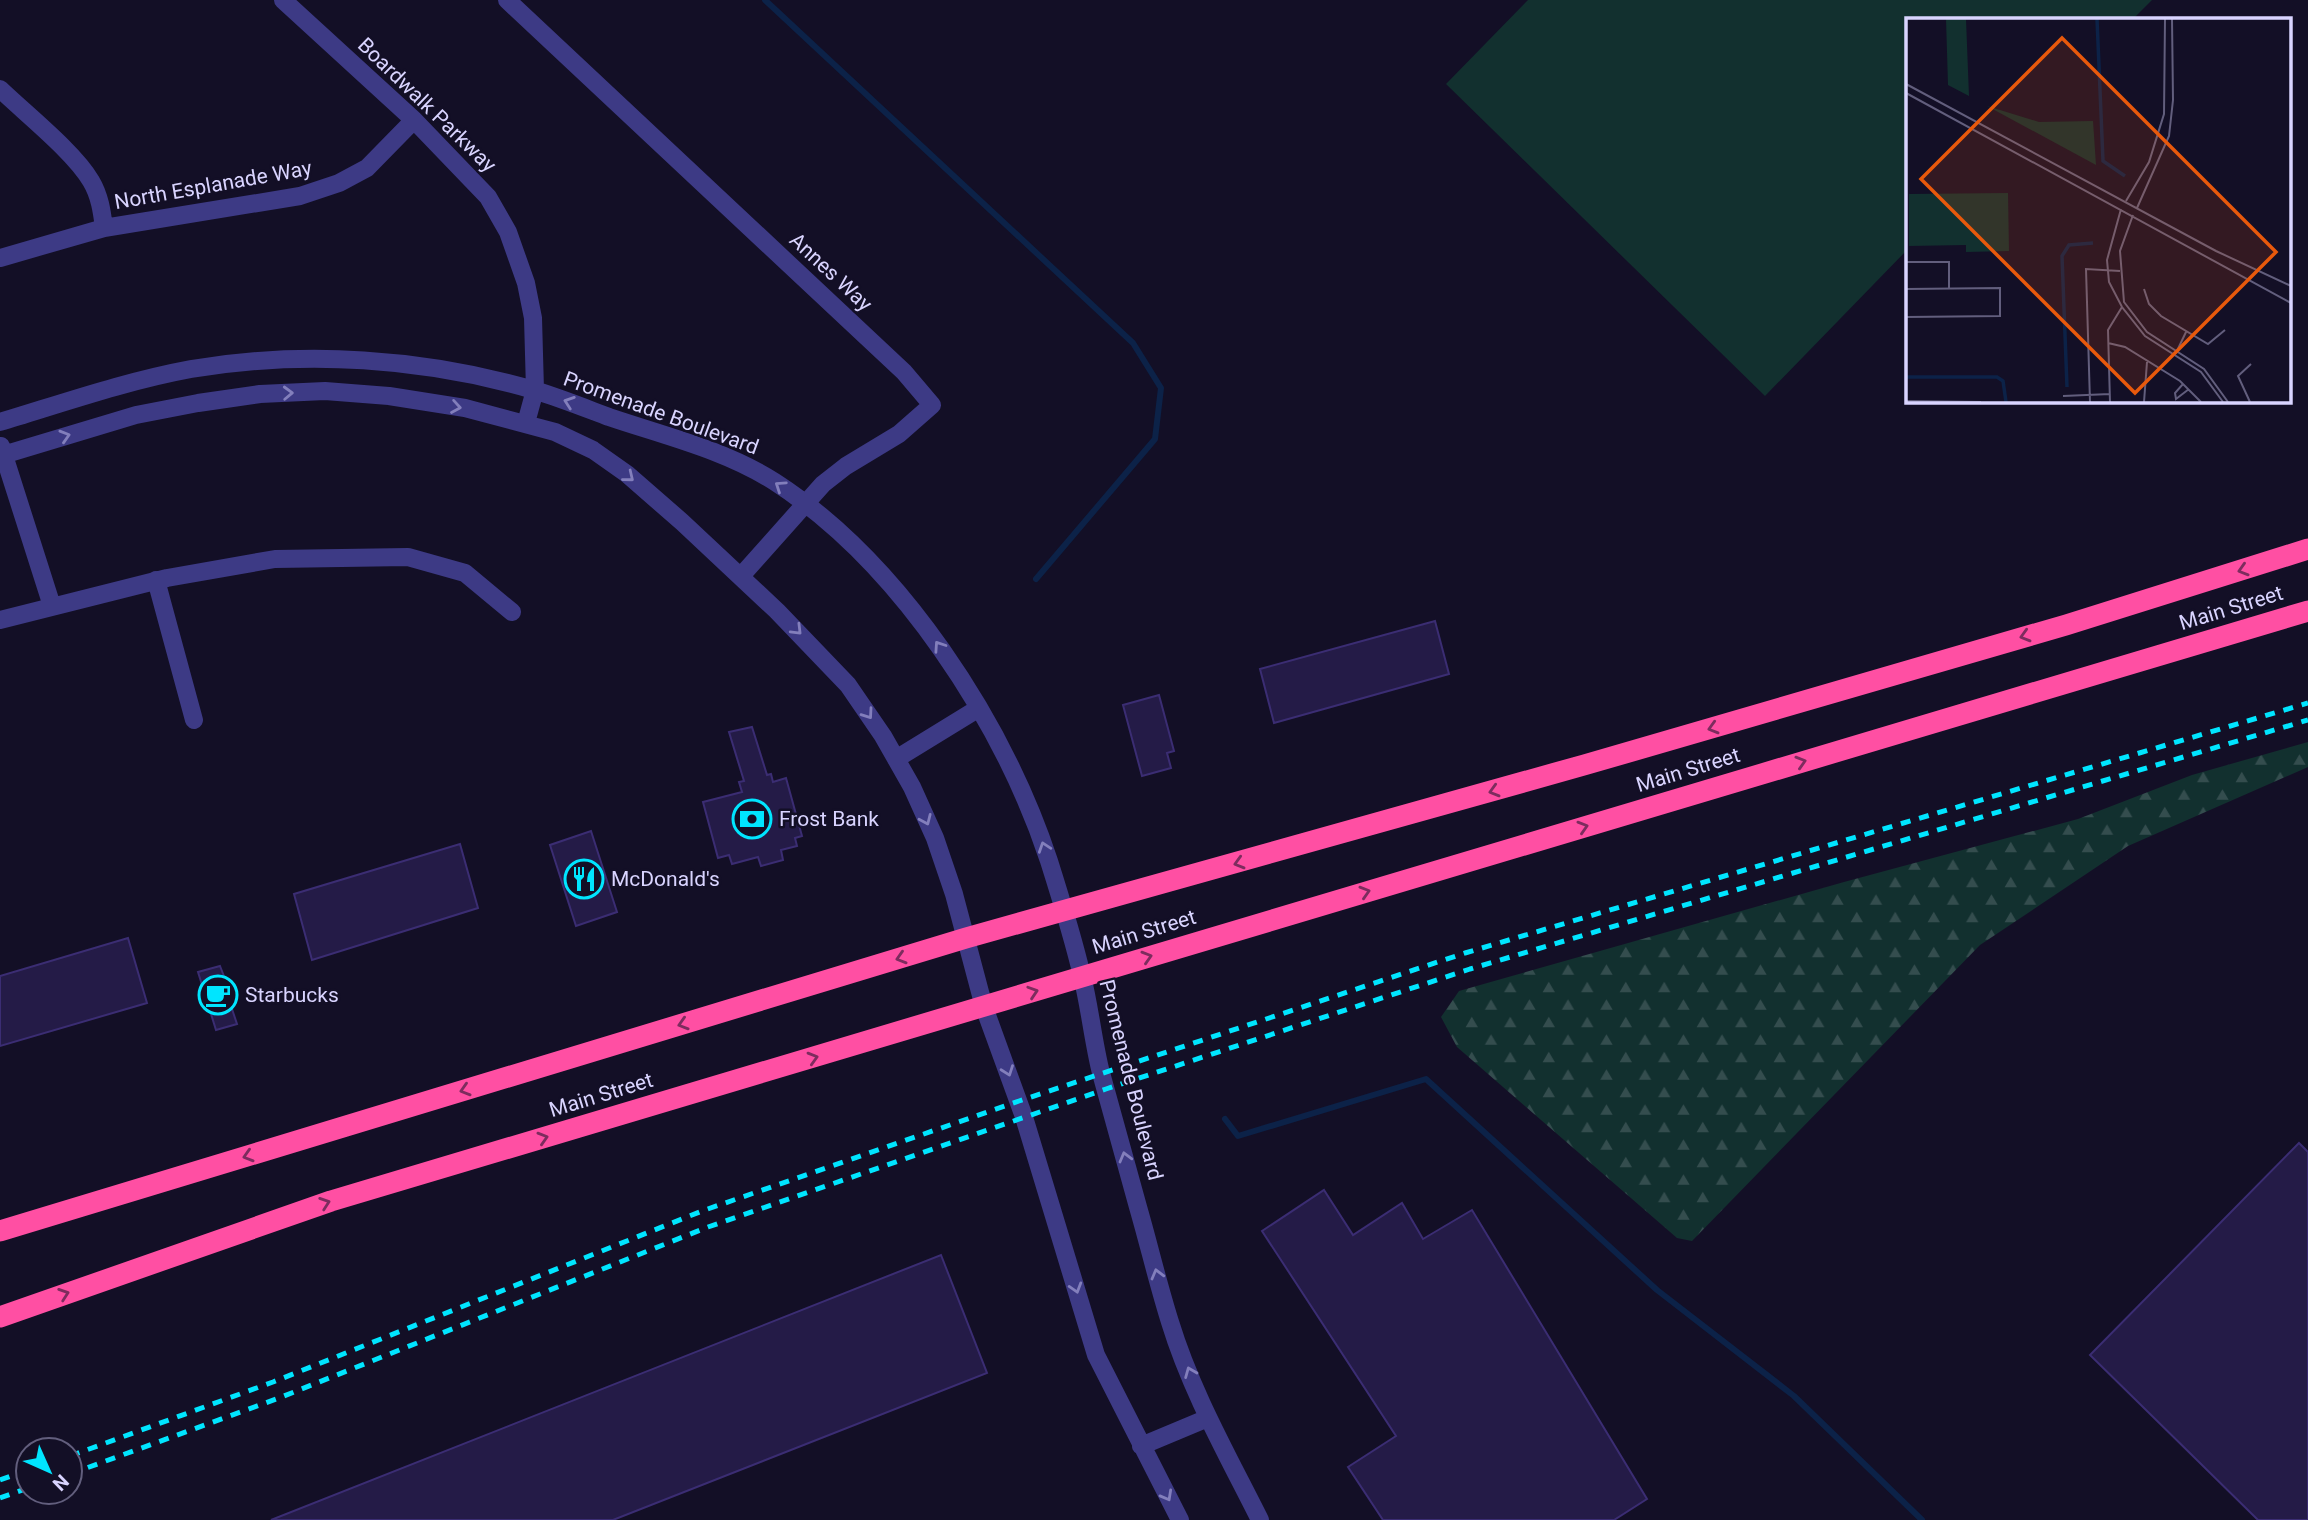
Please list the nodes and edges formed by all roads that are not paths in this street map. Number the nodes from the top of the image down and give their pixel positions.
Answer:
1 (283, 0) edge
2 (507, 0) edge
3 (0, 89) edge
4 (414, 120) junction
5 (104, 228) junction
6 (0, 258) edge
7 (534, 390) junction
8 (0, 422) edge
9 (526, 424) junction
10 (1, 452) edge
11 (804, 503) junction
12 (2308, 549) edge
13 (741, 576) junction
14 (156, 580) junction
15 (52, 606) junction
16 (512, 611) dead end
17 (2308, 611) edge
18 (0, 620) edge
19 (979, 708) junction
20 (194, 720) dead end
21 (896, 759) junction
22 (1064, 912) junction
23 (966, 938) junction
24 (1082, 976) junction
25 (984, 1007) junction
26 (0, 1231) edge
27 (0, 1317) edge
28 (1208, 1418) junction
29 (1141, 1446) junction
30 (1180, 1520) edge
31 (1260, 1520) edge

1 - 4 street, Boardwalk Parkway
2 - 11 street, Annes Way
3 - 5 street
4 - 5 street, North Esplanade Way
4 - 7 street, Boardwalk Parkway
5 - 6 street, North Esplanade Way
7 - 8 street, Promenade Boulevard
7 - 9 street, Boardwalk Parkway
11 -> 7 street, Promenade Boulevard
10 -> 9 street
9 -> 13 street
10 - 15 street
11 - 13 street, Annes Way
19 -> 11 street, Promenade Boulevard
12 -> 22 highway, Main Street
13 -> 21 street
14 - 15 street
14 - 16 street
14 - 20 street
15 - 18 street
24 -> 17 highway, Main Street
19 - 21 street
22 -> 19 street, Promenade Boulevard
21 -> 23 street
22 - 23 highway, Main Street
22 - 24 street, Promenade Boulevard
23 - 25 street
23 -> 26 highway, Main Street
25 -> 24 highway, Main Street
28 -> 24 street, Promenade Boulevard
27 -> 25 highway, Main Street
25 -> 29 street
28 - 29 street
28 - 31 street, Promenade Boulevard
29 -> 30 street

